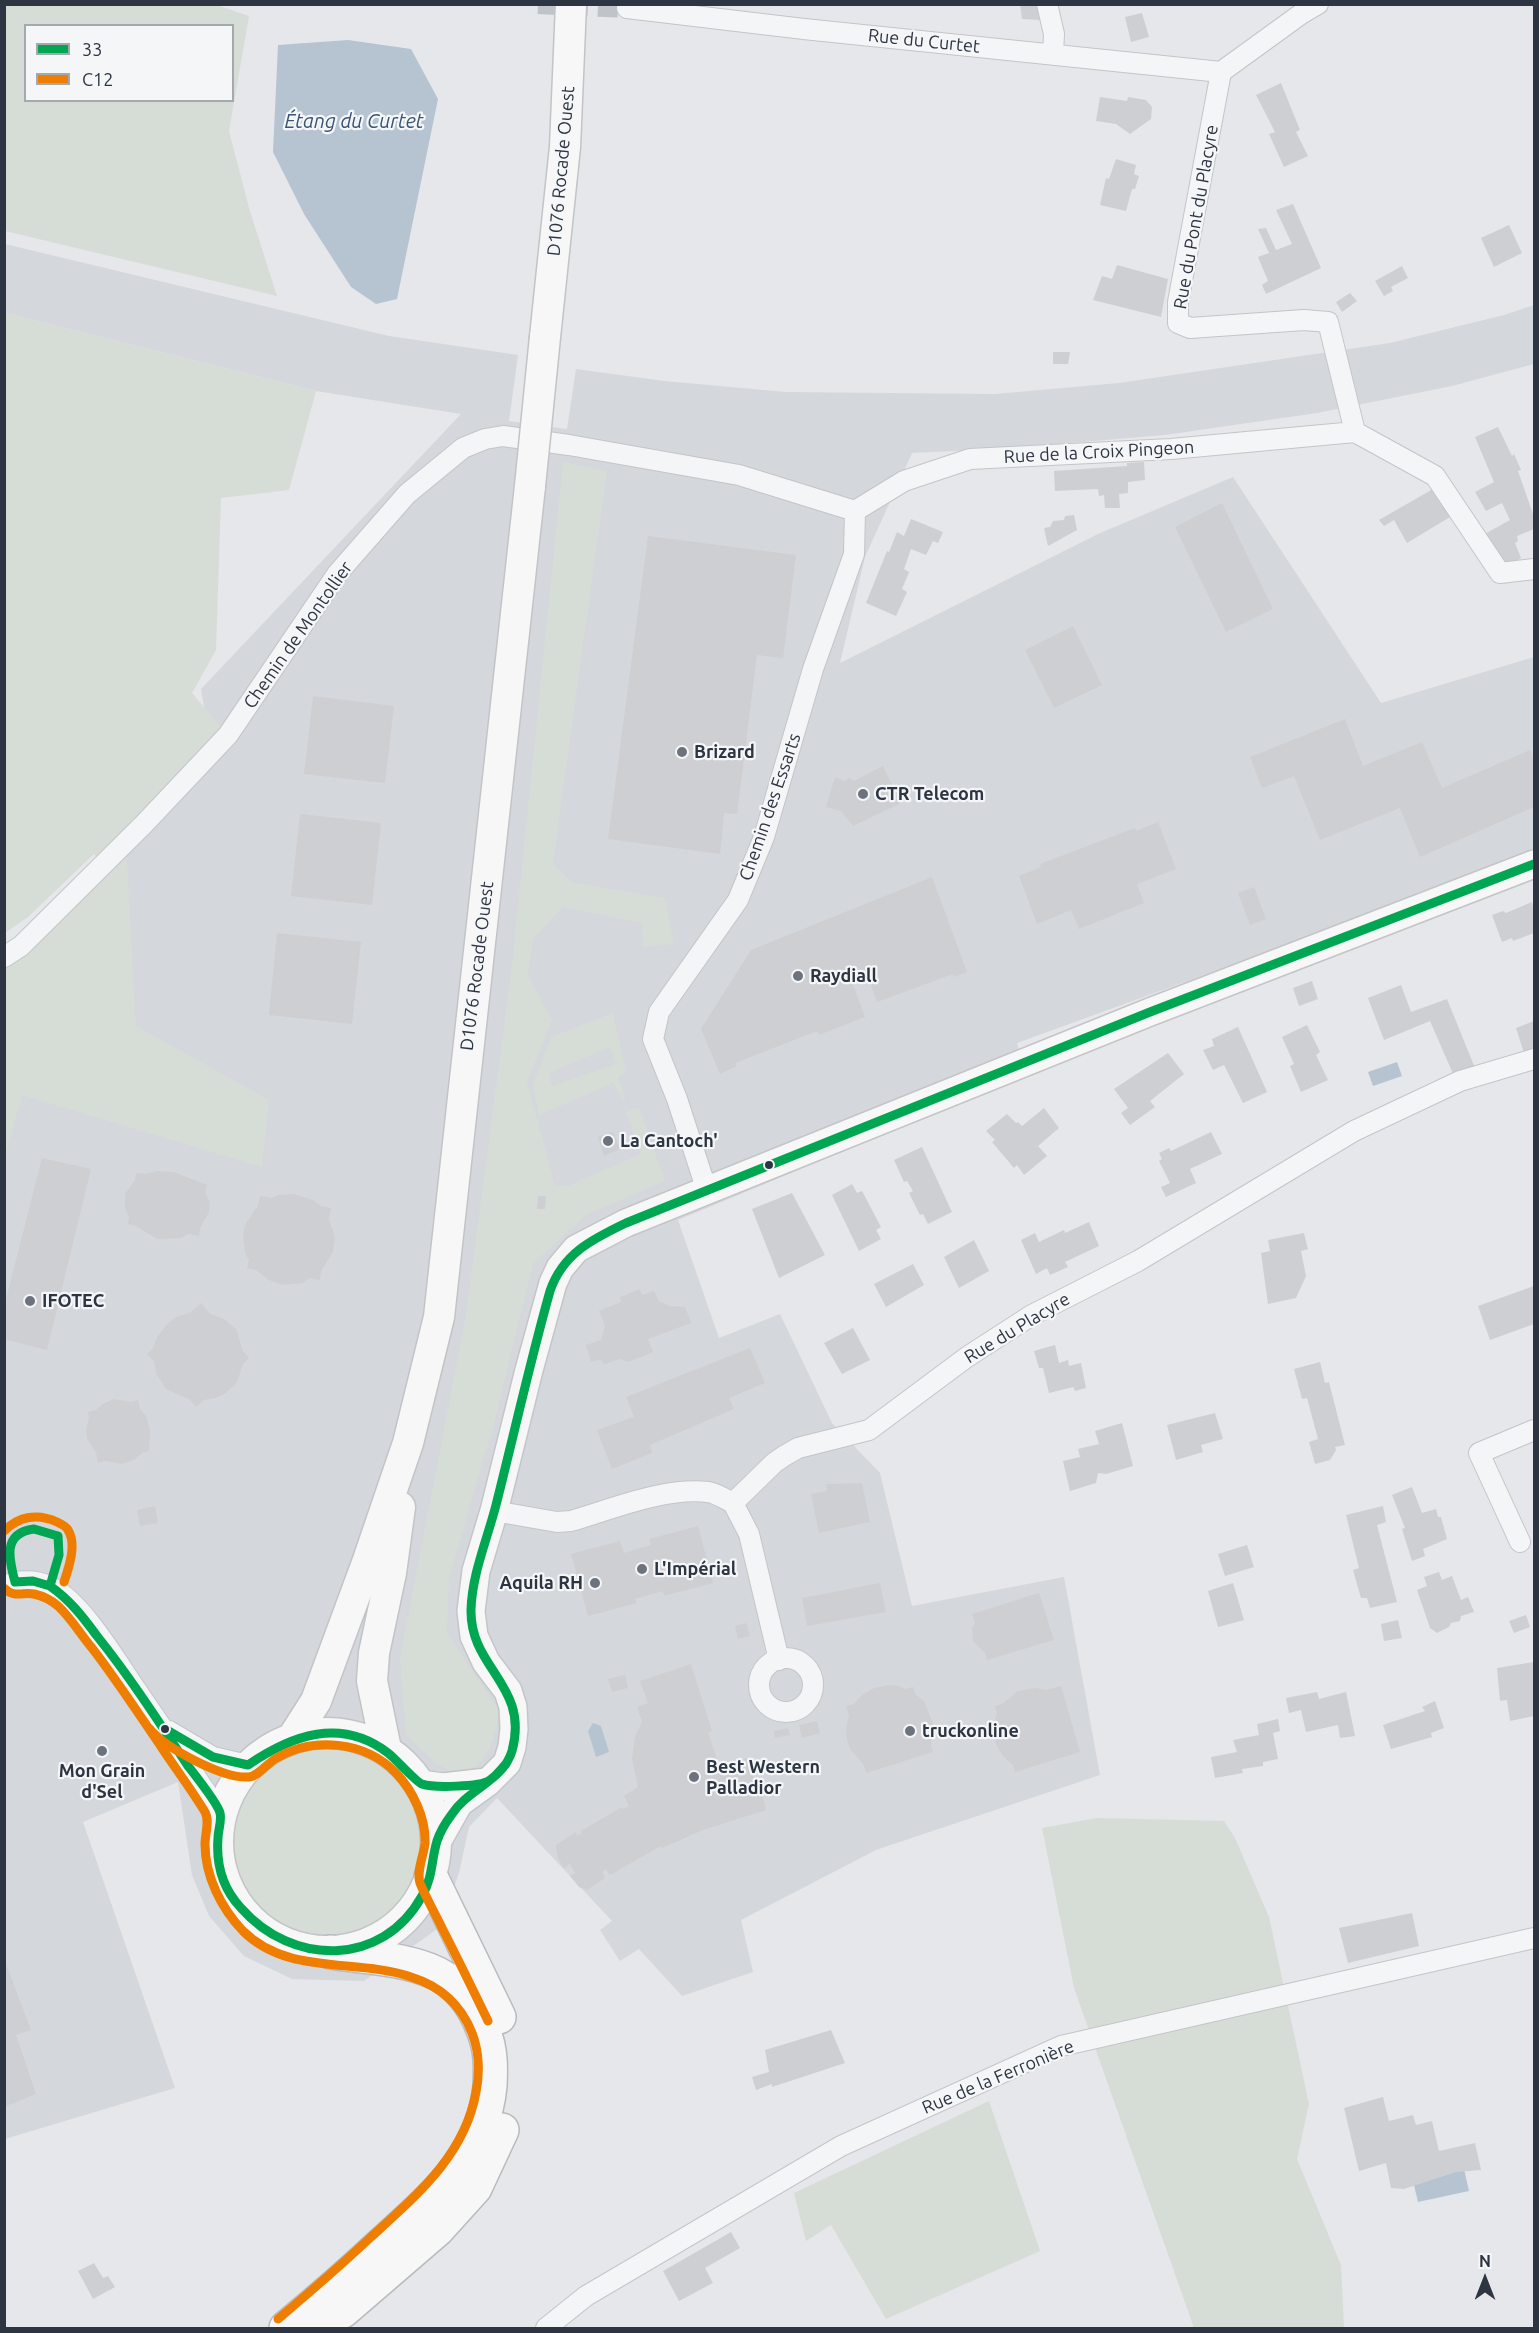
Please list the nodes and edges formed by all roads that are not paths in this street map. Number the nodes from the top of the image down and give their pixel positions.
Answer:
1 (571, 4) edge
2 (1047, 4) edge
3 (1318, 4) edge
4 (627, 8) dead end
5 (1053, 54) junction
6 (1221, 72) junction
7 (1353, 426) junction
8 (855, 511) junction
9 (1534, 568) edge
10 (1534, 864) edge
11 (4, 957) edge
12 (1534, 1059) edge
13 (707, 1191) junction
14 (1534, 1430) edge
15 (408, 1443) junction
16 (733, 1503) junction
17 (494, 1511) junction
18 (1520, 1542) dead end
19 (10, 1584) edge
20 (779, 1660) dead end
21 (165, 1729) junction
22 (293, 1737) junction
23 (386, 1749) junction
24 (248, 1765) junction
25 (488, 1782) junction
26 (420, 1784) junction
27 (220, 1812) junction
28 (437, 1842) junction
29 (431, 1877) junction
30 (1534, 1938) edge
31 (330, 1952) junction
32 (286, 2328) edge
33 (316, 2328) edge
34 (546, 2328) edge

1 - 15 main road, D1076 Rocade Ouest, bridge
2 - 5 street
3 - 6 street
4 - 5 street, Rue du Curtet
5 - 6 street, Rue du Curtet
6 - 7 street, Rue du Pont du Placyre
7 - 8 street, Rue de la Croix Pingeon
7 - 9 street
8 - 11 street, Chemin de Montollier
8 - 13 street, Chemin des Essarts
10 - 13 street
12 - 16 street, Rue du Placyre
13 - 17 street
14 - 18 street
15 - 22 main road
15 - 23 main road
16 - 17 street
16 - 20 street
17 - 25 street
19 - 21 street
21 - 24 street
21 - 27 street
22 - 23 main road
22 - 24 main road
23 - 26 main road
24 - 27 main road
25 - 26 street
25 - 28 street
26 - 28 main road
27 - 31 main road
28 - 29 main road
29 - 31 main road
29 - 33 highway
30 - 34 street, Rue de la Ferronière
31 - 32 highway

